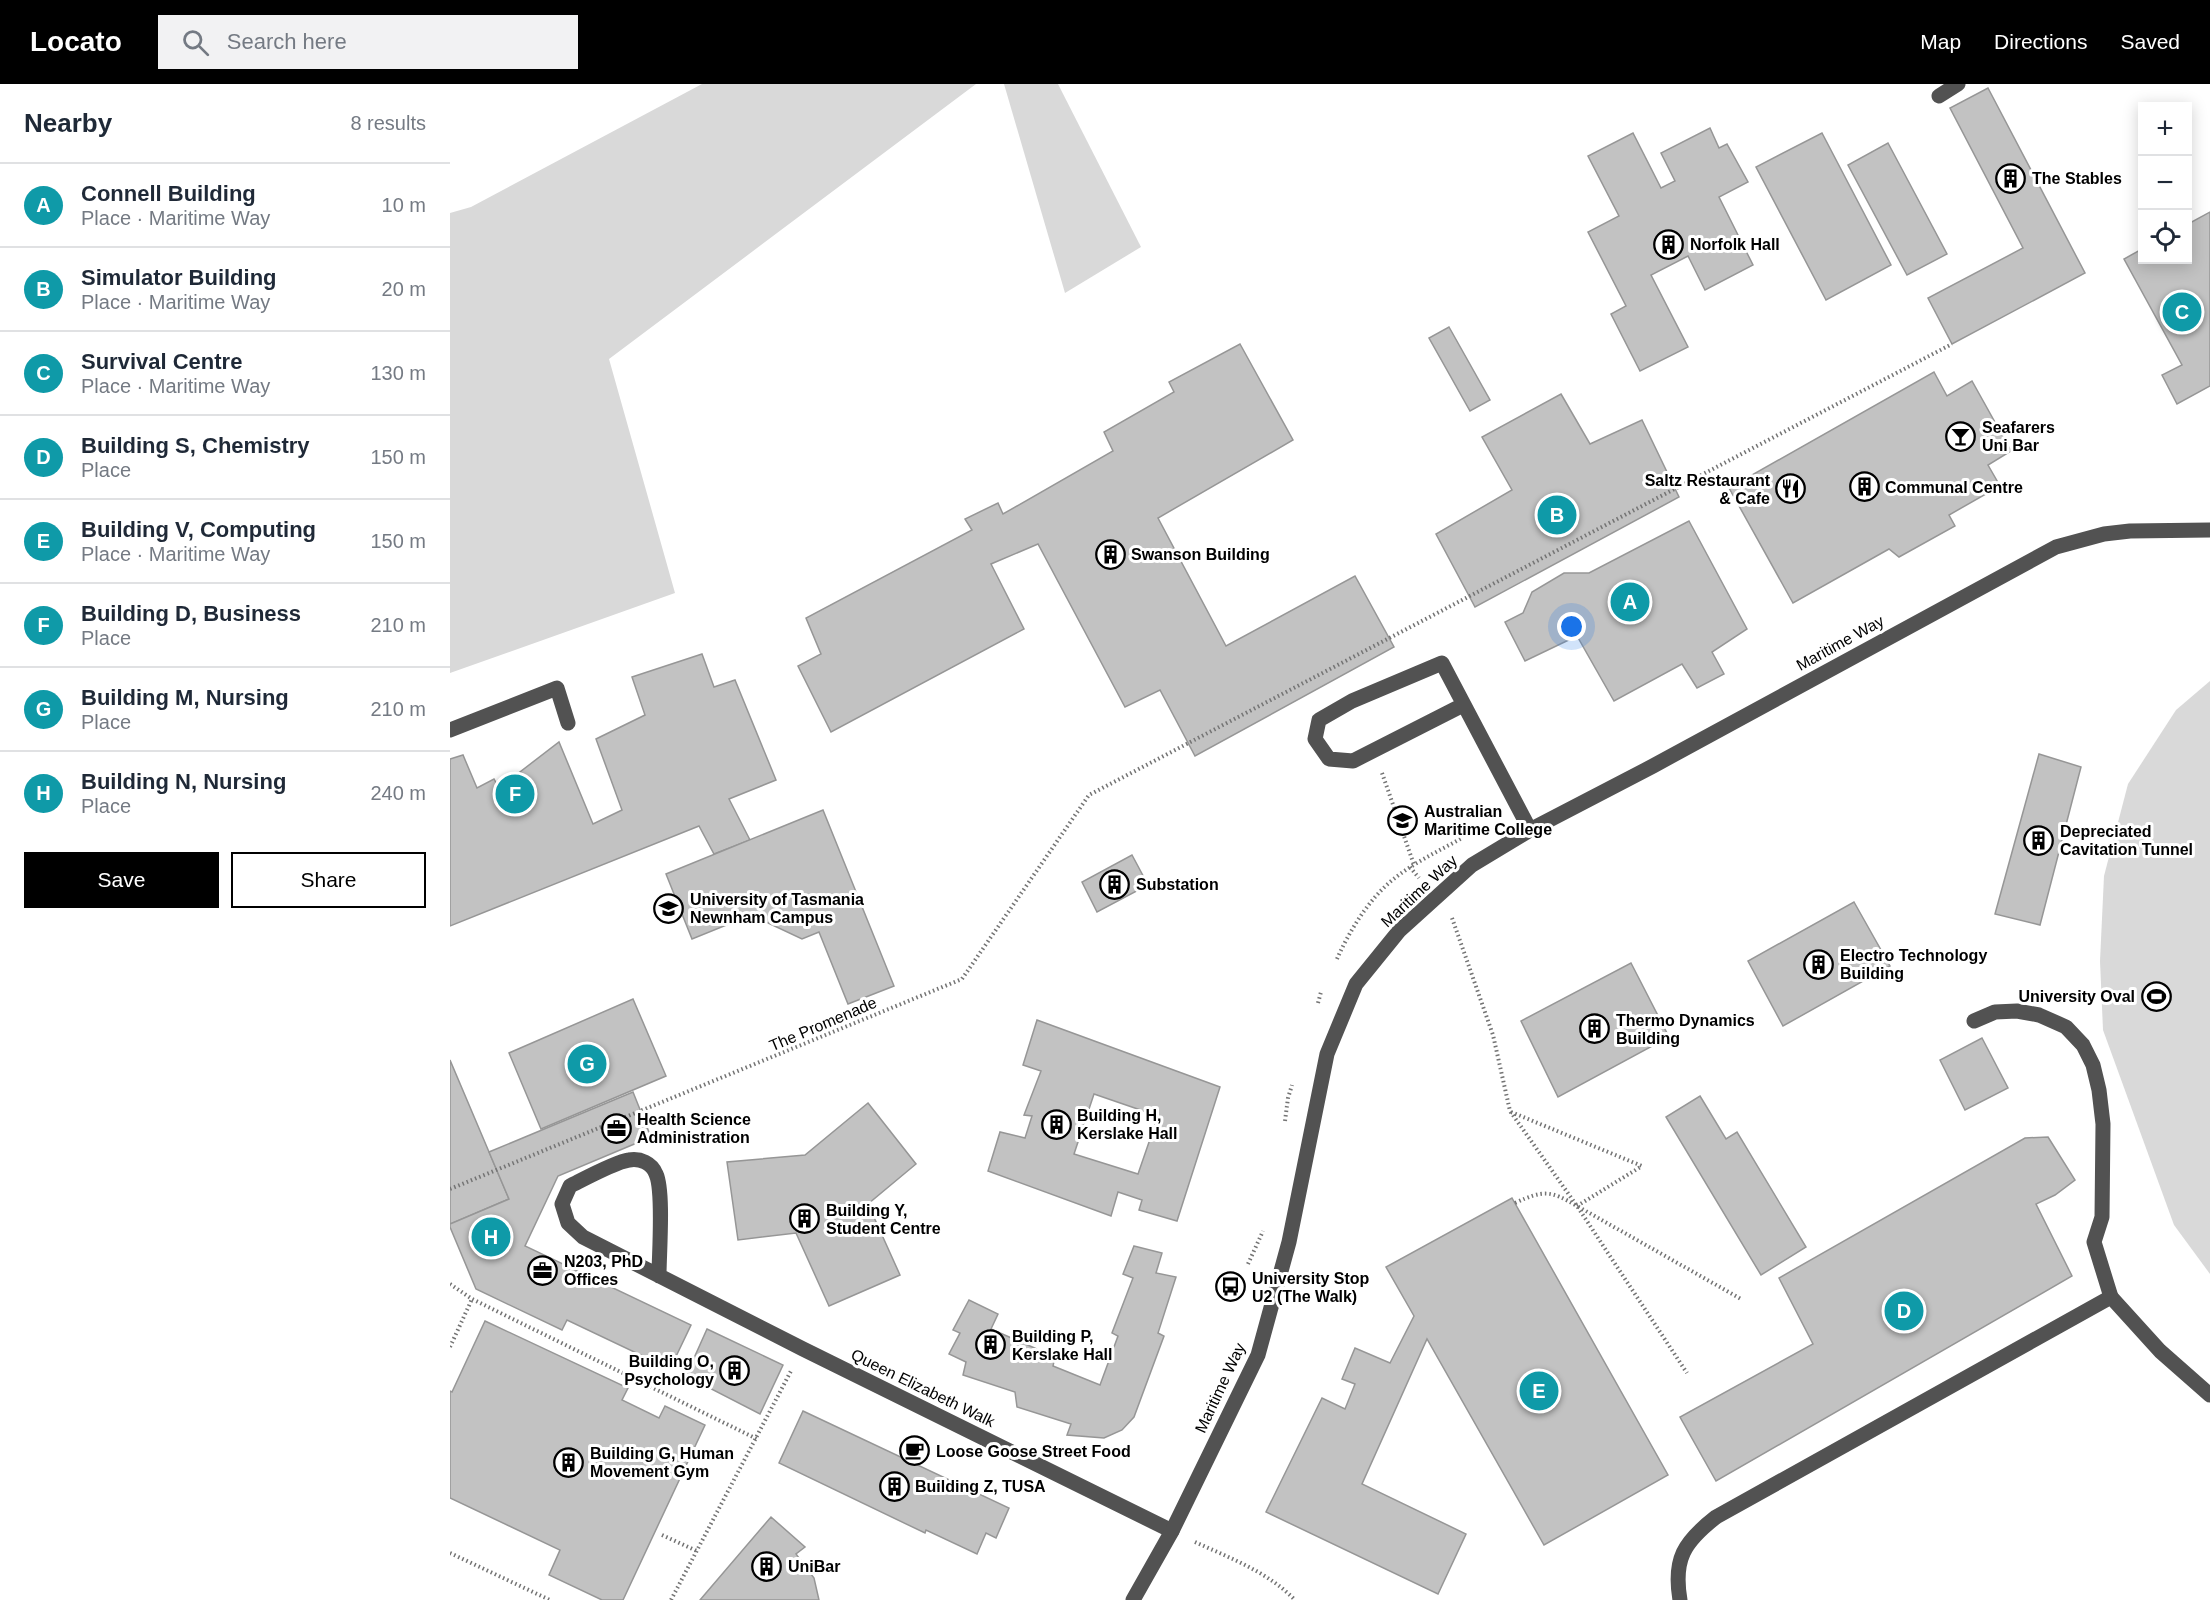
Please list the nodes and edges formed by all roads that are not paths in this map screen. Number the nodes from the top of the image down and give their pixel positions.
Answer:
1 (1959, 84) edge
2 (1939, 96) dead end
3 (2210, 530) edge
4 (1463, 705) junction
5 (568, 723) dead end
6 (450, 730) edge
7 (1530, 830) junction
8 (1974, 1021) dead end
9 (659, 1276) junction
10 (2111, 1297) junction
11 (2210, 1395) edge
12 (1172, 1531) junction
13 (1133, 1600) edge
14 (1680, 1600) edge

1 - 2 street
3 - 7 street, Maritime Way
4 - 4 street
4 - 7 street
5 - 6 street
7 - 12 street, Maritime Way
8 - 10 street
9 - 9 street, Queen Elizabeth Walk
9 - 12 street, Queen Elizabeth Walk
10 - 11 street
10 - 14 street
12 - 13 street, Maritime Way

